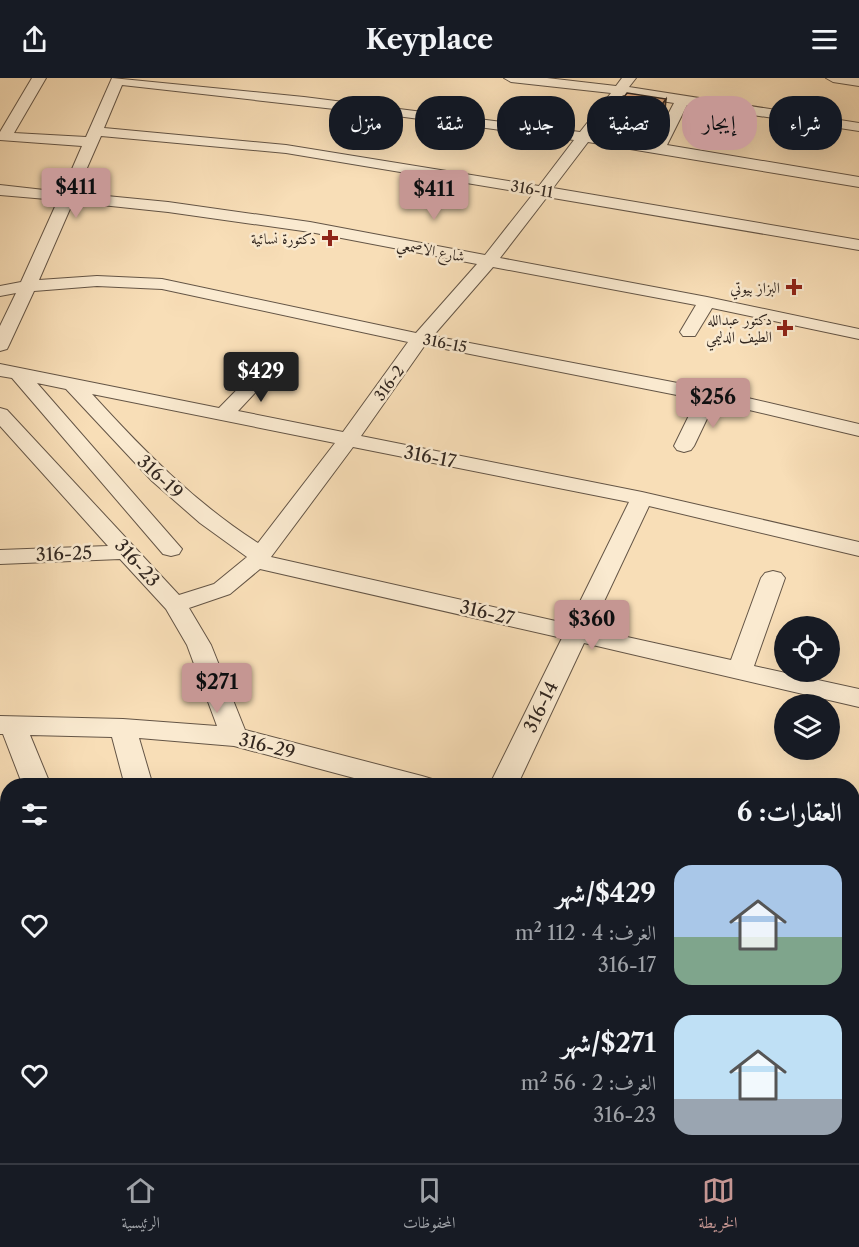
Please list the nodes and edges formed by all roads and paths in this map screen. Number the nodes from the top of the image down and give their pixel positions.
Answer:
1 (39, 78) edge
2 (511, 78) edge
3 (629, 78) edge
4 (833, 78) edge
5 (119, 79) edge
6 (859, 82) edge
7 (620, 90) junction
8 (682, 101) joint
9 (757, 112) edge
10 (670, 124) edge
11 (859, 127) edge
12 (3, 136) edge
13 (94, 136) junction
14 (583, 138) junction
15 (587, 139) edge
16 (670, 150) edge
17 (0, 178) edge
18 (859, 182) edge
19 (0, 190) edge
20 (542, 190) junction
21 (70, 191) junction
22 (859, 245) edge
23 (494, 255) junction
24 (28, 286) junction
25 (0, 291) edge
26 (707, 302) junction
27 (859, 321) edge
28 (689, 332) dead end
29 (859, 334) edge
30 (420, 339) junction
31 (0, 345) edge
32 (273, 364) dead end
33 (10, 372) edge
34 (72, 384) junction
35 (709, 395) junction
36 (0, 414) edge
37 (223, 415) junction
38 (859, 430) edge
39 (347, 441) junction
40 (684, 446) dead end
41 (642, 498) junction
42 (171, 549) dead end
43 (859, 549) edge
44 (129, 552) junction
45 (0, 557) edge
46 (258, 558) junction
47 (773, 578) dead end
48 (175, 605) junction
49 (577, 633) junction
50 (740, 669) junction
51 (859, 698) edge
52 (6, 725) edge
53 (123, 728) junction
54 (234, 737) junction
55 (33, 778) edge
56 (137, 778) edge
57 (392, 778) edge
58 (507, 778) edge

1 - 12 street
2 - 7 street
3 - 7 street, 316-2
4 - 6 street
5 - 13 street
5 - 14 street
7 - 8 street
7 - 14 street, 316-2
8 - 10 street
9 - 11 street
12 - 13 street, 316-11
13 - 20 street, 316-11
13 - 21 street
14 - 15 street
14 - 20 street, 316-2
16 - 18 street
17 - 21 street, شارع الاصمعي
19 - 21 street, شارع الاصمعي
20 - 22 street, 316-11
20 - 23 street, 316-2
21 - 23 street, شارع الاصمعي
21 - 24 street
23 - 26 street, شارع الاصمعي
23 - 27 street, شارع الاصمعي
23 - 30 street, 316-2
24 - 25 street, 316-15
24 - 30 street, 316-15
24 - 31 street
26 - 28 street
26 - 29 street, شارع الاصمعي
30 - 35 street, 316-15
30 - 39 street, 316-2
32 - 37 street
33 - 34 street, 316-17
33 - 42 street
34 - 37 street, 316-17
34 - 46 street, 316-19
35 - 38 street, 316-15
35 - 40 street
36 - 44 street, 316-23
37 - 39 street, 316-17
39 - 41 street, 316-17
39 - 46 street, 316-2
41 - 43 street, 316-17
41 - 49 street, 316-14
44 - 45 street, 316-25
44 - 48 street, 316-23
46 - 48 street, 316-2
46 - 49 street, 316-27
47 - 50 street
48 - 54 street, 316-23
49 - 50 street, 316-27
49 - 58 street, 316-14
50 - 51 street, 316-27
52 - 53 street, 316-29
52 - 55 street
53 - 54 street, 316-29
53 - 56 street
54 - 57 street, 316-29

